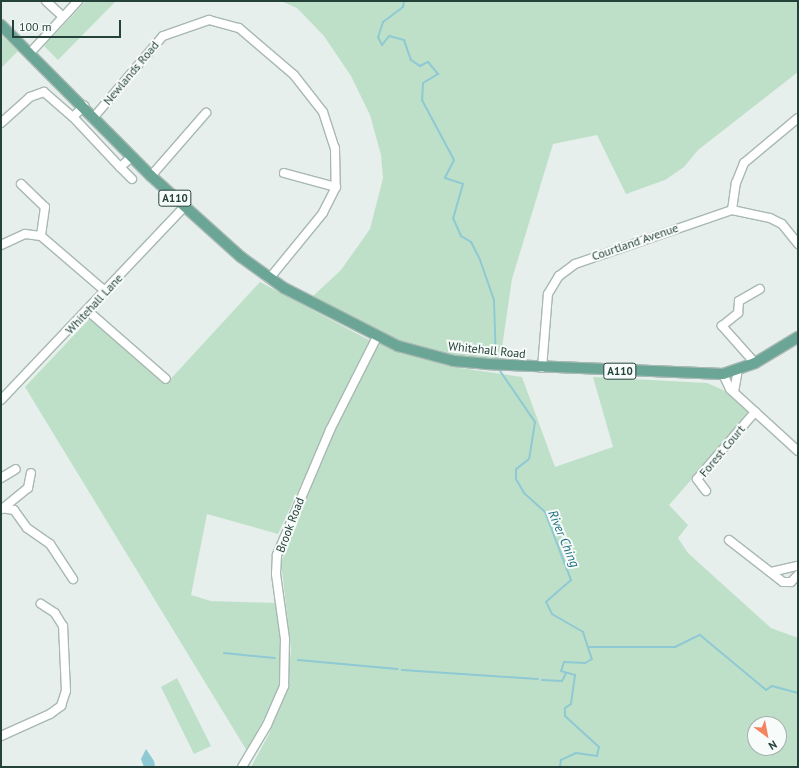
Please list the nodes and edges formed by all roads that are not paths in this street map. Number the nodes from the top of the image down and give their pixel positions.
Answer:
1 (46, 1) edge
2 (78, 1) edge
3 (63, 17) junction
4 (1, 25) edge
5 (30, 53) junction
6 (84, 106) junction
7 (206, 113) dead end
8 (73, 117) junction
9 (94, 117) junction
10 (798, 118) edge
11 (1, 123) edge
12 (132, 157) junction
13 (120, 167) junction
14 (284, 173) dead end
15 (150, 176) junction
16 (132, 179) dead end
17 (20, 184) dead end
18 (336, 187) junction
19 (184, 207) junction
20 (732, 210) junction
21 (41, 236) junction
22 (798, 244) edge
23 (1, 245) edge
24 (269, 279) junction
25 (760, 289) dead end
26 (106, 292) junction
27 (88, 310) junction
28 (377, 336) junction
29 (798, 337) edge
30 (755, 363) junction
31 (542, 368) junction
32 (738, 370) junction
33 (723, 374) junction
34 (166, 379) dead end
35 (734, 392) junction
36 (1, 399) edge
37 (755, 412) junction
38 (798, 451) edge
39 (16, 468) dead end
40 (31, 473) dead end
41 (1, 478) edge
42 (706, 491) dead end
43 (2, 508) edge
44 (729, 540) dead end
45 (798, 566) edge
46 (772, 572) junction
47 (798, 575) edge
48 (72, 579) dead end
49 (41, 604) dead end
50 (1, 736) edge
51 (242, 767) edge

1 - 3 street
2 - 3 street
3 - 5 street
4 - 5 main road, Whitehall Road / A110
5 - 6 main road, Whitehall Road / A110
6 - 8 street
6 - 9 main road, Whitehall Road / A110
7 - 15 street
8 - 11 street
8 - 13 street
9 - 12 main road, Whitehall Road / A110
9 - 18 street, Newlands Road
10 - 20 street
12 - 13 street
12 - 15 main road, Whitehall Road / A110
13 - 16 street
14 - 18 street
15 - 19 main road, Whitehall Road / A110
17 - 21 street
18 - 24 street, Newlands Road
19 - 24 main road, Whitehall Road / A110
19 - 26 street, Whitehall Lane
20 - 22 street
20 - 31 street, Courtland Avenue
21 - 23 street
21 - 26 street
24 - 28 main road, Whitehall Road / A110
25 - 30 street
26 - 27 street, Whitehall Lane
27 - 34 street
27 - 36 street, Whitehall Lane
28 - 31 main road, Whitehall Road / A110
28 - 51 street, Brook Road
29 - 30 main road, Whitehall Road / A110
30 - 32 main road, Whitehall Road / A110
31 - 33 main road, Whitehall Road / A110
32 - 33 main road, Whitehall Road / A110
32 - 35 street
33 - 35 street
35 - 37 street
37 - 38 street
37 - 42 street, Forest Court
39 - 41 street
40 - 43 street
43 - 48 street
44 - 46 street
45 - 46 street
46 - 47 street
49 - 50 street

